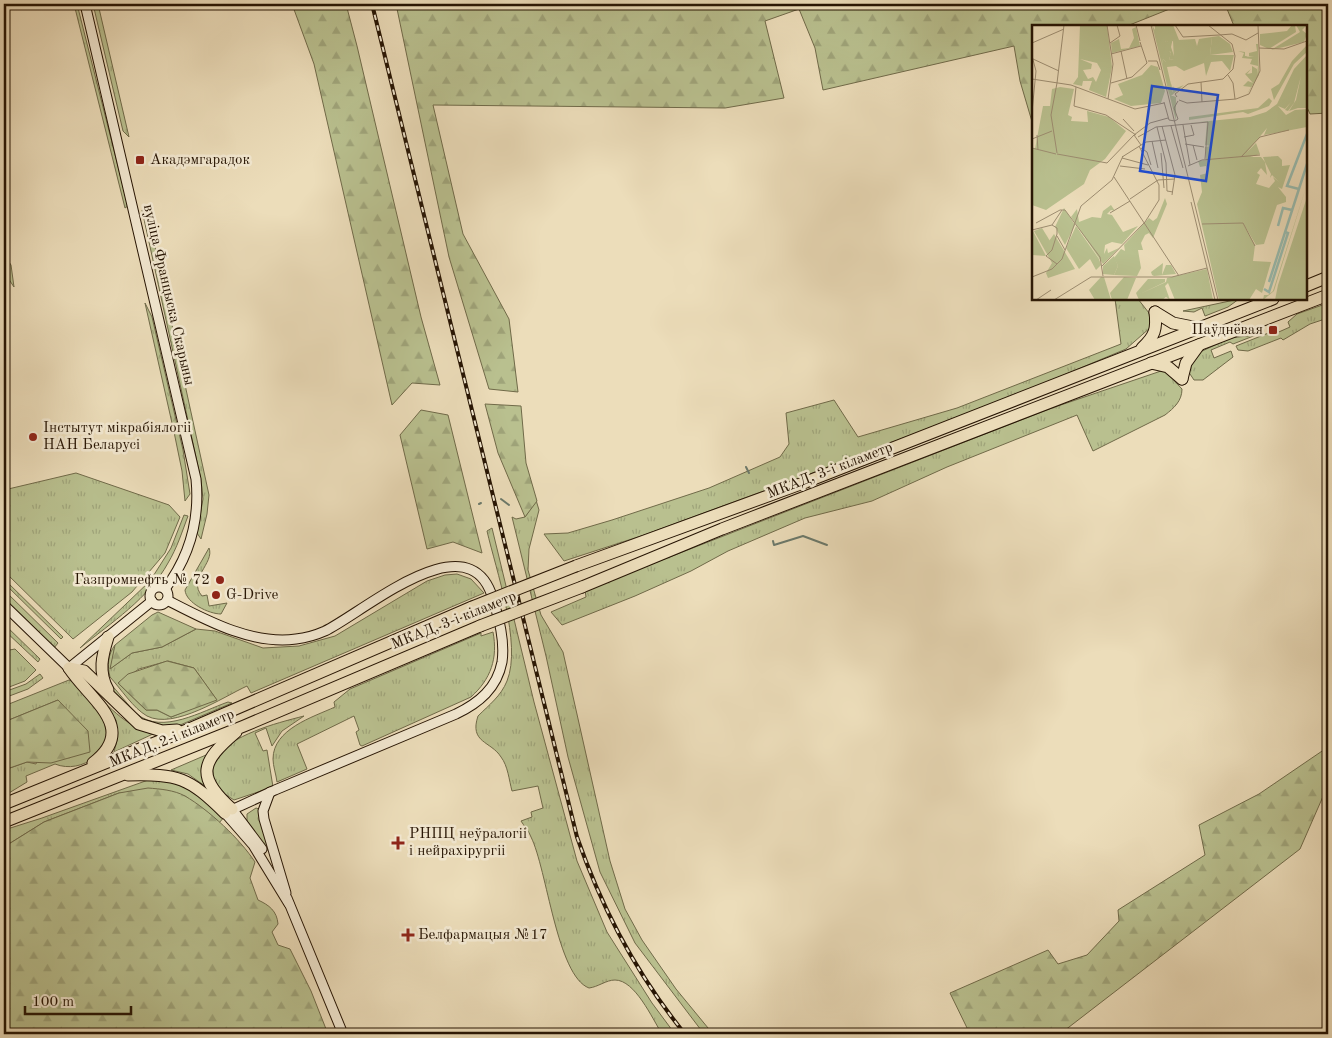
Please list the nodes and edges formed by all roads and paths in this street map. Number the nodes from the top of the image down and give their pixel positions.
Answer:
1 (85, 4) edge
2 (1328, 277) edge
3 (1307, 286) edge
4 (1328, 295) edge
5 (1270, 300) edge
6 (1199, 328) junction
7 (1200, 344) junction
8 (1137, 353) junction
9 (1150, 363) junction
10 (165, 589) junction
11 (167, 600) junction
12 (152, 601) junction
13 (4, 605) edge
14 (108, 637) junction
15 (339, 665) joint
16 (69, 668) junction
17 (346, 681) joint
18 (111, 696) junction
19 (244, 726) junction
20 (189, 729) junction
21 (73, 776) junction
22 (121, 776) junction
23 (270, 792) junction
24 (4, 804) edge
25 (228, 811) junction
26 (6, 821) edge
27 (288, 901) junction
28 (343, 1034) edge

1 - 10 main road, вуліца Францыска Скарыны
2 - 3 highway
4 - 7 highway, МКАД, 3-і кіламетр
5 - 6 highway, МКАД, 3-і кіламетр
6 - 8 highway, МКАД, 3-і кіламетр
6 - 8 highway
7 - 9 highway, МКАД, 3-і кіламетр
7 - 9 highway
8 - 15 highway, МКАД, 3-і кіламетр, bridge
9 - 17 highway, МКАД, 3-і кіламетр, bridge
10 - 11 main road
10 - 12 main road
11 - 12 main road
11 - 23 main road
12 - 14 main road
13 - 16 main road
14 - 16 main road
14 - 18 highway
15 - 20 highway, МКАД, 2-і кіламетр
16 - 18 highway
16 - 21 highway
17 - 19 highway, МКАД, 2-і кіламетр
18 - 20 highway
19 - 22 highway, МКАД, 2-і кіламетр
19 - 25 highway
20 - 21 highway, МКАД, 2-і кіламетр
21 - 24 highway, МКАД, 2-і кіламетр
22 - 25 highway
22 - 26 highway, МКАД, 2-і кіламетр
23 - 25 main road
23 - 27 main road
25 - 27 main road
27 - 28 main road

